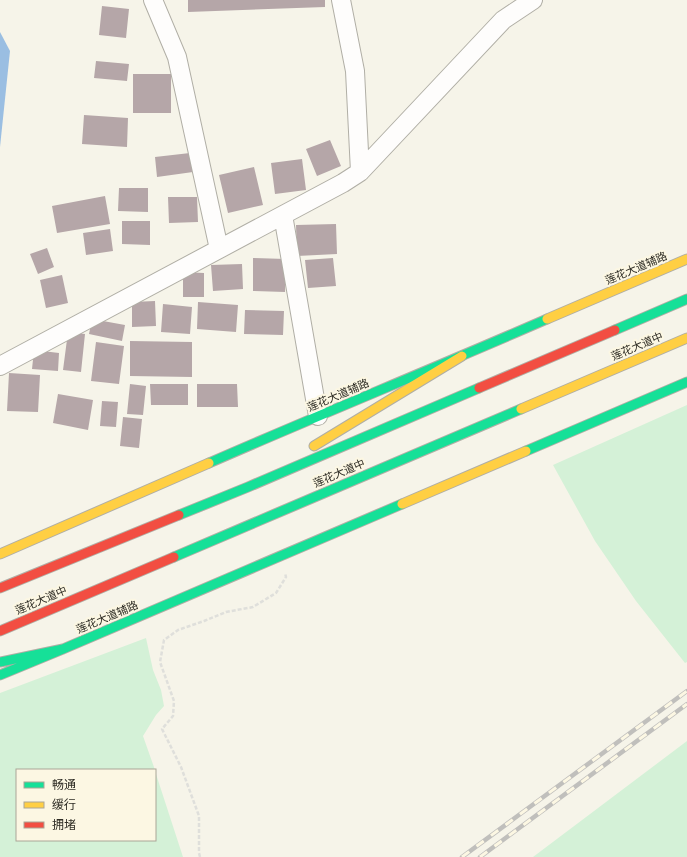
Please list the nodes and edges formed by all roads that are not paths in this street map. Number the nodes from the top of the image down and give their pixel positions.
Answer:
1 (153, 0) edge
2 (341, 0) edge
3 (533, 0) edge
4 (360, 172) junction
5 (283, 215) junction
6 (219, 249) junction
7 (687, 259) edge
8 (687, 300) edge
9 (687, 338) edge
10 (462, 356) junction
11 (0, 366) edge
12 (687, 382) edge
13 (318, 416) junction
14 (248, 487) junction
15 (0, 554) edge
16 (0, 588) edge
17 (0, 631) edge
18 (63, 649) junction
19 (0, 662) edge
20 (0, 675) edge

1 - 6 street
2 - 4 street
3 - 4 street
4 - 5 street
5 - 6 street
5 - 13 street
6 - 11 street
7 - 10 main road, 莲花大道辅路
8 - 14 main road, 莲花大道中
9 - 17 main road, 莲花大道中
10 - 13 main road, 莲花大道辅路
10 - 14 main road
12 - 18 main road, 莲花大道辅路
13 - 15 main road, 莲花大道辅路
14 - 16 main road, 莲花大道中
18 - 19 main road
18 - 20 main road, 莲花大道辅路

